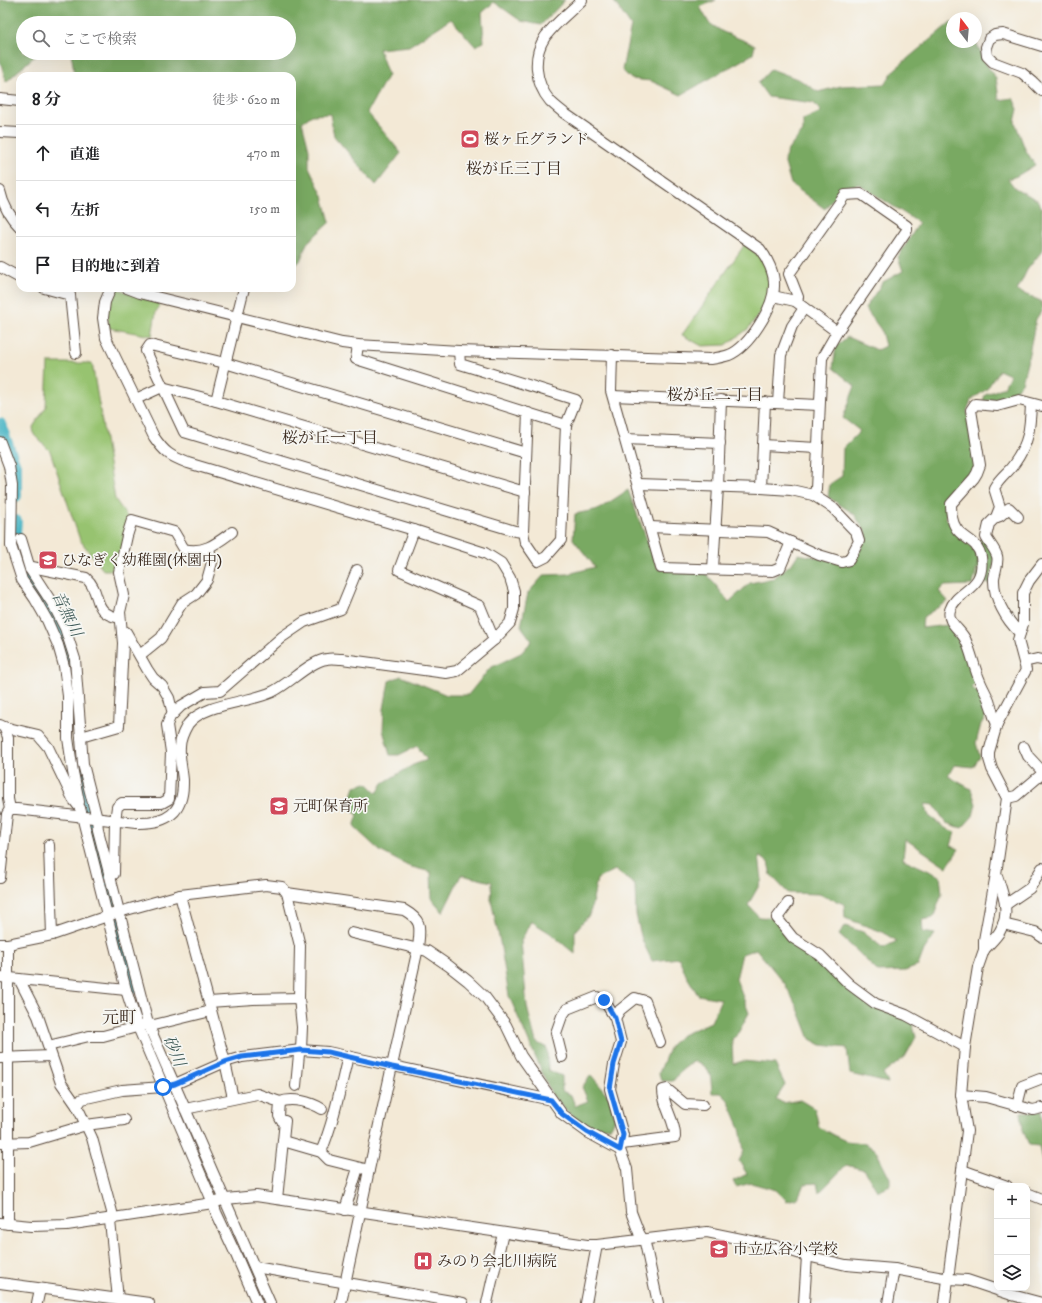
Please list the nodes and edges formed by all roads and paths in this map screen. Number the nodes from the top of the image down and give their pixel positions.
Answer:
1 (582, 0) edge
2 (1042, 46) edge
3 (1042, 91) edge
4 (0, 99) edge
5 (16, 101) edge
6 (0, 132) edge
7 (16, 133) edge
8 (0, 191) edge
9 (16, 222) edge
10 (0, 267) edge
11 (16, 276) edge
12 (61, 292) edge
13 (109, 292) edge
14 (137, 292) edge
15 (243, 292) edge
16 (773, 296) junction
17 (795, 301) junction
18 (804, 308) junction
19 (236, 317) junction
20 (837, 332) junction
21 (358, 346) junction
22 (459, 351) junction
23 (76, 353) dead end
24 (612, 355) junction
25 (225, 363) junction
26 (162, 387) junction
27 (613, 396) junction
28 (136, 399) junction
29 (216, 400) junction
30 (722, 400) junction
31 (764, 402) junction
32 (778, 403) junction
33 (1031, 404) junction
34 (819, 406) junction
35 (1042, 406) edge
36 (528, 413) junction
37 (566, 425) junction
38 (625, 439) junction
39 (0, 442) edge
40 (720, 443) junction
41 (763, 445) junction
42 (817, 448) junction
43 (526, 453) junction
44 (638, 484) junction
45 (718, 487) junction
46 (761, 488) junction
47 (525, 492) junction
48 (813, 495) junction
49 (996, 517) junction
50 (1018, 517) dead end
51 (650, 527) junction
52 (414, 530) junction
53 (716, 530) junction
54 (232, 532) dead end
55 (523, 532) junction
56 (21, 539) dead end
57 (791, 542) junction
58 (209, 548) junction
59 (1042, 564) edge
60 (30, 569) junction
61 (357, 570) dead end
62 (713, 570) junction
63 (120, 618) junction
64 (122, 632) junction
65 (1020, 633) junction
66 (494, 640) junction
67 (140, 655) junction
68 (1042, 660) edge
69 (1024, 662) junction
70 (173, 714) junction
71 (998, 724) junction
72 (2, 726) edge
73 (80, 737) junction
74 (1024, 747) dead end
75 (4, 766) edge
76 (1042, 771) edge
77 (182, 773) junction
78 (1042, 774) edge
79 (1007, 798) junction
80 (169, 799) junction
81 (10, 810) junction
82 (81, 812) junction
83 (97, 819) junction
84 (115, 821) junction
85 (2, 839) edge
86 (49, 845) dead end
87 (1042, 868) edge
88 (996, 874) junction
89 (110, 875) junction
90 (0, 878) edge
91 (288, 893) junction
92 (180, 895) junction
93 (788, 903) dead end
94 (1006, 905) junction
95 (119, 912) junction
96 (108, 916) junction
97 (1004, 924) junction
98 (352, 933) dead end
99 (52, 935) junction
100 (1042, 937) edge
101 (4, 944) edge
102 (418, 948) junction
103 (984, 950) junction
104 (4, 978) edge
105 (19, 979) junction
106 (126, 990) junction
107 (298, 998) junction
108 (210, 1006) junction
109 (615, 1018) junction
110 (148, 1024) junction
111 (138, 1027) junction
112 (660, 1042) dead end
113 (965, 1047) junction
114 (301, 1050) junction
115 (50, 1051) junction
116 (348, 1056) junction
117 (562, 1057) dead end
118 (4, 1058) edge
119 (225, 1062) junction
120 (392, 1067) junction
121 (1040, 1079) dead end
122 (175, 1084) junction
123 (296, 1086) dead end
124 (163, 1087) junction
125 (961, 1095) junction
126 (233, 1098) junction
127 (551, 1100) junction
128 (280, 1102) junction
129 (704, 1105) dead end
130 (77, 1106) junction
131 (1017, 1106) junction
132 (185, 1108) junction
133 (322, 1108) dead end
134 (1042, 1108) edge
135 (124, 1120) dead end
136 (86, 1125) junction
137 (283, 1141) junction
138 (4, 1143) edge
139 (621, 1147) junction
140 (321, 1152) junction
141 (358, 1168) junction
142 (369, 1170) junction
143 (962, 1170) junction
144 (999, 1183) edge
145 (1030, 1195) edge
146 (226, 1199) junction
147 (277, 1199) junction
148 (1042, 1199) edge
149 (213, 1203) junction
150 (345, 1210) junction
151 (361, 1212) junction
152 (112, 1217) junction
153 (4, 1223) edge
154 (503, 1233) junction
155 (644, 1240) junction
156 (597, 1246) junction
157 (807, 1256) junction
158 (255, 1267) junction
159 (894, 1270) junction
160 (948, 1279) junction
161 (345, 1282) junction
162 (0, 1283) edge
163 (40, 1289) junction
164 (118, 1299) junction
165 (97, 1300) edge
166 (136, 1302) edge
167 (37, 1303) edge
168 (149, 1303) edge
169 (257, 1303) edge
170 (270, 1303) edge
171 (341, 1303) edge
172 (463, 1303) edge
173 (487, 1303) edge
174 (586, 1303) edge
175 (658, 1303) edge
176 (804, 1303) edge
177 (888, 1303) edge
178 (944, 1303) edge
179 (1042, 1303) edge

1 - 16 street
2 - 3 street
4 - 5 street
6 - 7 street
8 - 9 street
10 - 11 street
12 - 23 street
13 - 28 street
14 - 19 street
15 - 19 street
16 - 17 street
16 - 24 street
17 - 18 street
17 - 20 street
18 - 20 street
18 - 32 street
19 - 21 street
19 - 25 street
20 - 34 street
21 - 22 street
21 - 36 street
22 - 24 street
22 - 37 street
24 - 27 street
25 - 26 street
25 - 29 street
25 - 43 street
26 - 28 street
26 - 29 street
26 - 55 street
27 - 30 street
27 - 38 street
28 - 52 street
29 - 47 street
30 - 31 street
30 - 40 street
31 - 32 street
31 - 41 street
32 - 34 street
33 - 35 street
33 - 49 street
33 - 71 street
34 - 42 street
36 - 37 street
36 - 43 street
37 - 55 street
38 - 40 street
38 - 44 street
39 - 82 street
40 - 45 street
41 - 42 street
41 - 46 street
42 - 48 street
43 - 47 street
44 - 45 street
44 - 51 street
45 - 46 street
45 - 53 street
46 - 48 street
47 - 55 street
48 - 57 street
49 - 50 street
49 - 65 street
51 - 53 street
51 - 62 street
52 - 66 street
52 - 66 street
53 - 57 street
53 - 62 street
54 - 58 street
56 - 60 street
57 - 62 street
58 - 63 street
58 - 67 street
59 - 65 street
60 - 63 street
60 - 73 street
61 - 70 street
63 - 64 street
64 - 67 street
64 - 73 street
65 - 69 street
66 - 77 street
67 - 70 street
68 - 69 street
69 - 71 street
70 - 80 street
71 - 79 street
72 - 75 street
72 - 82 street
73 - 83 street
74 - 76 street
75 - 81 street
77 - 80 street
77 - 84 street
78 - 79 street
79 - 88 street
80 - 84 street
81 - 82 street
81 - 85 street
82 - 83 street
82 - 96 street
83 - 84 street
83 - 89 street
84 - 89 street
85 - 90 street
86 - 99 street
87 - 94 street
88 - 94 street
88 - 103 street
89 - 95 street
91 - 92 street
91 - 102 street
91 - 107 street
92 - 95 street
92 - 108 street
93 - 113 street
94 - 97 street
95 - 96 street
95 - 110 street
96 - 99 street
96 - 106 street
97 - 100 street
97 - 103 street
98 - 102 street
99 - 101 street
101 - 104 street
102 - 120 street
102 - 127 street
103 - 113 street
104 - 105 street
104 - 118 street
105 - 106 street
105 - 115 street
106 - 111 street
107 - 108 street
107 - 114 street
108 - 110 street
108 - 119 street
109 - 112 street
109 - 117 street
109 - 139 street
110 - 111 street
110 - 122 street
111 - 115 street
111 - 124 street
113 - 125 street
114 - 116 street
114 - 119 street
114 - 123 street
115 - 118 street
115 - 130 street
116 - 120 street
116 - 140 street
118 - 138 street
119 - 122 street
119 - 126 street
120 - 127 street
120 - 142 street
121 - 131 street
122 - 124 street
122 - 132 street
124 - 130 street
124 - 149 street
125 - 131 street
125 - 143 street
126 - 128 street
126 - 132 street
127 - 139 street
128 - 133 street
128 - 137 street
129 - 139 street
130 - 136 street
131 - 134 street
132 - 146 street
135 - 136 street
136 - 138 street
136 - 152 street
137 - 140 street
137 - 147 street
138 - 153 street
139 - 155 street
140 - 141 street
141 - 142 street
141 - 150 street
142 - 151 street
143 - 144 street
143 - 160 street
145 - 148 street
146 - 147 street
146 - 149 street
146 - 158 street
147 - 150 street
149 - 152 street
149 - 169 street
150 - 151 street
151 - 154 street
151 - 161 street
152 - 153 street
152 - 164 street
154 - 156 street
154 - 173 street
155 - 156 street
155 - 157 street
155 - 175 street
156 - 174 street
157 - 159 street
157 - 176 street
158 - 161 street
158 - 170 street
159 - 160 street
159 - 177 street
160 - 178 street
160 - 179 street
161 - 171 street
161 - 172 street
162 - 163 street
163 - 165 street
163 - 167 street
164 - 165 street
164 - 166 street
166 - 168 street

